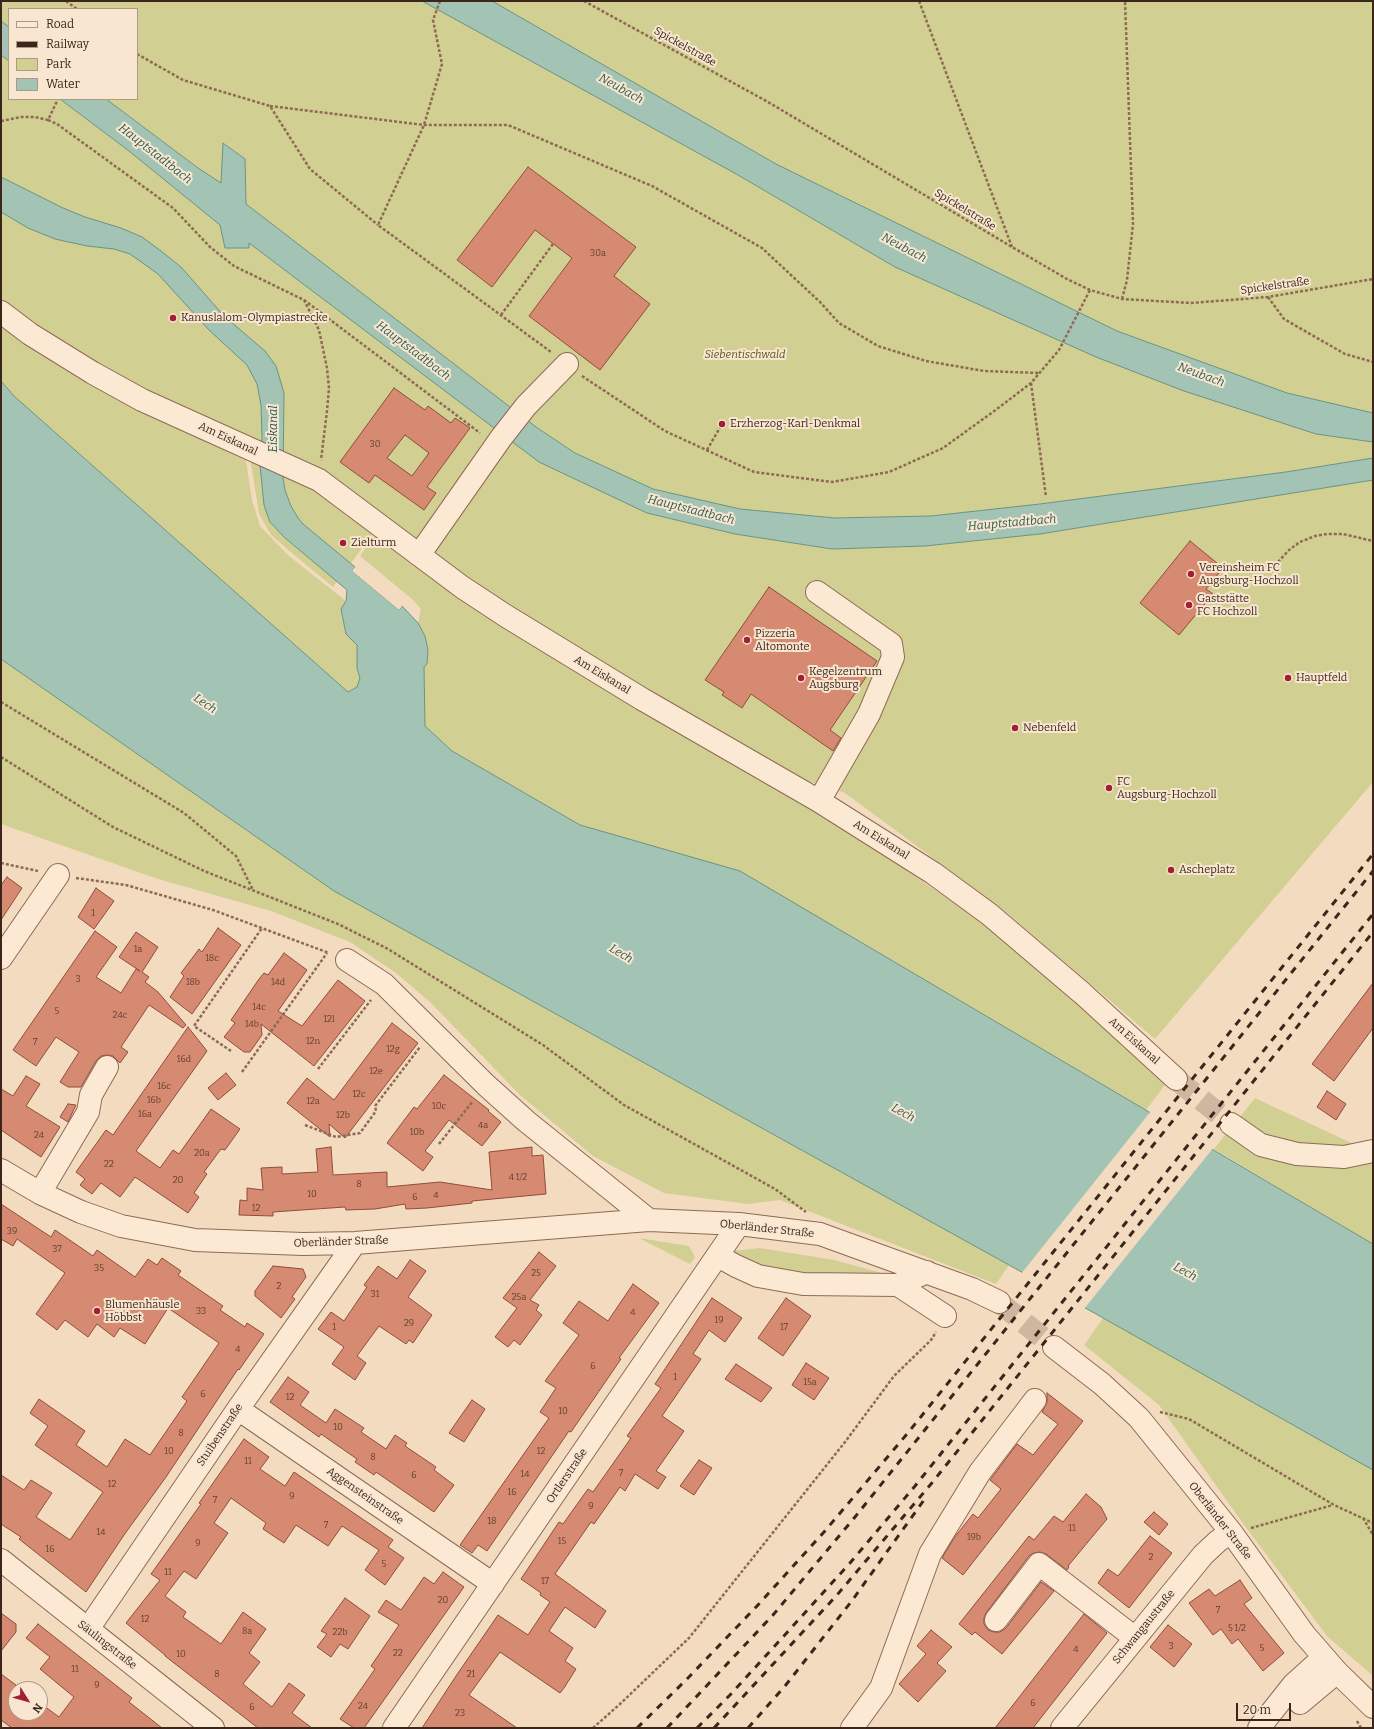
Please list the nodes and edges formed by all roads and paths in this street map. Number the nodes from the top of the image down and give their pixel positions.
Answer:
1 (66, 1) edge
2 (440, 1) edge
3 (584, 1) edge
4 (919, 1) edge
5 (1125, 1) edge
6 (76, 8) edge
7 (138, 55) edge
8 (58, 100) edge
9 (270, 106) junction
10 (48, 120) junction
11 (1, 121) edge
12 (424, 125) junction
13 (378, 225) junction
14 (554, 244) dead end
15 (1012, 247) junction
16 (1373, 279) edge
17 (1090, 290) junction
18 (1268, 297) junction
19 (1122, 299) junction
20 (304, 300) junction
21 (1, 312) edge
22 (501, 315) junction
23 (1373, 362) edge
24 (575, 370) junction
25 (1039, 373) junction
26 (1031, 383) junction
27 (722, 424) dead end
28 (498, 442) junction
29 (707, 450) junction
30 (319, 480) junction
31 (1046, 497) dead end
32 (1373, 541) edge
33 (419, 555) junction
34 (1278, 562) dead end
35 (817, 592) dead end
36 (1, 702) edge
37 (1, 758) edge
38 (819, 801) junction
39 (1, 863) edge
40 (58, 875) junction
41 (253, 890) junction
42 (262, 928) junction
43 (337, 956) junction
44 (1, 958) edge
45 (384, 984) junction
46 (432, 1031) junction
47 (231, 1051) dead end
48 (107, 1067) dead end
49 (318, 1070) dead end
50 (242, 1072) dead end
51 (1176, 1078) tunnel mouth
52 (486, 1085) junction
53 (1231, 1124) tunnel mouth
54 (305, 1125) dead end
55 (439, 1144) dead end
56 (1373, 1150) edge
57 (1, 1170) edge
58 (40, 1193) junction
59 (807, 1212) dead end
60 (648, 1220) junction
61 (739, 1224) junction
62 (355, 1243) junction
63 (718, 1256) junction
64 (927, 1272) junction
65 (898, 1285) junction
66 (999, 1302) tunnel mouth
67 (945, 1316) joint
68 (1054, 1346) tunnel mouth
69 (1035, 1400) dead end
70 (238, 1409) junction
71 (1155, 1410) dead end
72 (1334, 1505) junction
73 (1363, 1518) junction
74 (1373, 1523) edge
75 (1231, 1532) junction
76 (1373, 1535) edge
77 (1, 1560) edge
78 (492, 1584) junction
79 (996, 1620) dead end
80 (88, 1629) junction
81 (1135, 1638) junction
82 (1330, 1664) junction
83 (1300, 1703) dead end
84 (1373, 1707) edge
85 (1068, 1726) edge
86 (213, 1728) edge
87 (394, 1728) edge
88 (593, 1728) edge
89 (852, 1728) edge
90 (1258, 1728) edge

1 - 6 path
2 - 12 path
3 - 15 path, Spickelstraße
4 - 15 path
5 - 19 path
7 - 9 path
8 - 10 path
9 - 12 path
9 - 13 path
10 - 11 path
10 - 20 path
12 - 13 path
12 - 25 path
13 - 22 path
14 - 22 path
15 - 17 path, Spickelstraße
16 - 18 path, Spickelstraße
17 - 19 path, Spickelstraße
17 - 25 path
18 - 19 path, Spickelstraße
18 - 23 path
20 - 28 path
20 - 30 path
21 - 30 street, Am Eiskanal
22 - 24 path
24 - 28 street
24 - 29 path
25 - 26 path
26 - 29 path
26 - 31 path
27 - 29 path
28 - 33 street
30 - 33 street, Am Eiskanal
32 - 34 path
33 - 38 street, Am Eiskanal
35 - 38 street
36 - 41 path
37 - 41 path
38 - 51 street, Am Eiskanal
39 - 40 path
40 - 42 path
40 - 44 street
41 - 59 path
42 - 43 path
42 - 47 path
43 - 45 street
43 - 50 path
45 - 46 street
45 - 49 path
46 - 52 street
46 - 54 path
48 - 58 street
52 - 55 path
52 - 60 street
53 - 56 street
57 - 58 street, Oberländer Straße
58 - 62 street, Oberländer Straße
60 - 61 street, Oberländer Straße
60 - 62 street, Oberländer Straße
61 - 63 street, Ortlerstraße
61 - 64 street, Oberländer Straße
62 - 70 street, Stuibenstraße
63 - 65 street
63 - 78 street, Ortlerstraße
64 - 65 street
64 - 66 street, Oberländer Straße
65 - 67 street
67 - 88 path
68 - 75 street, Oberländer Straße
69 - 89 street
70 - 78 street, Aggensteinstraße
70 - 80 street, Stuibenstraße
71 - 72 path
72 - 73 path
72 - 75 path
73 - 74 path
73 - 76 path
75 - 81 street, Schwangaustraße
75 - 82 street, Oberländer Straße
77 - 80 street, Säulingstraße
78 - 87 street, Ortlerstraße
79 - 81 street
80 - 86 street, Säulingstraße
81 - 85 street, Schwangaustraße
82 - 83 street
82 - 84 street, Oberländer Straße
82 - 90 street

